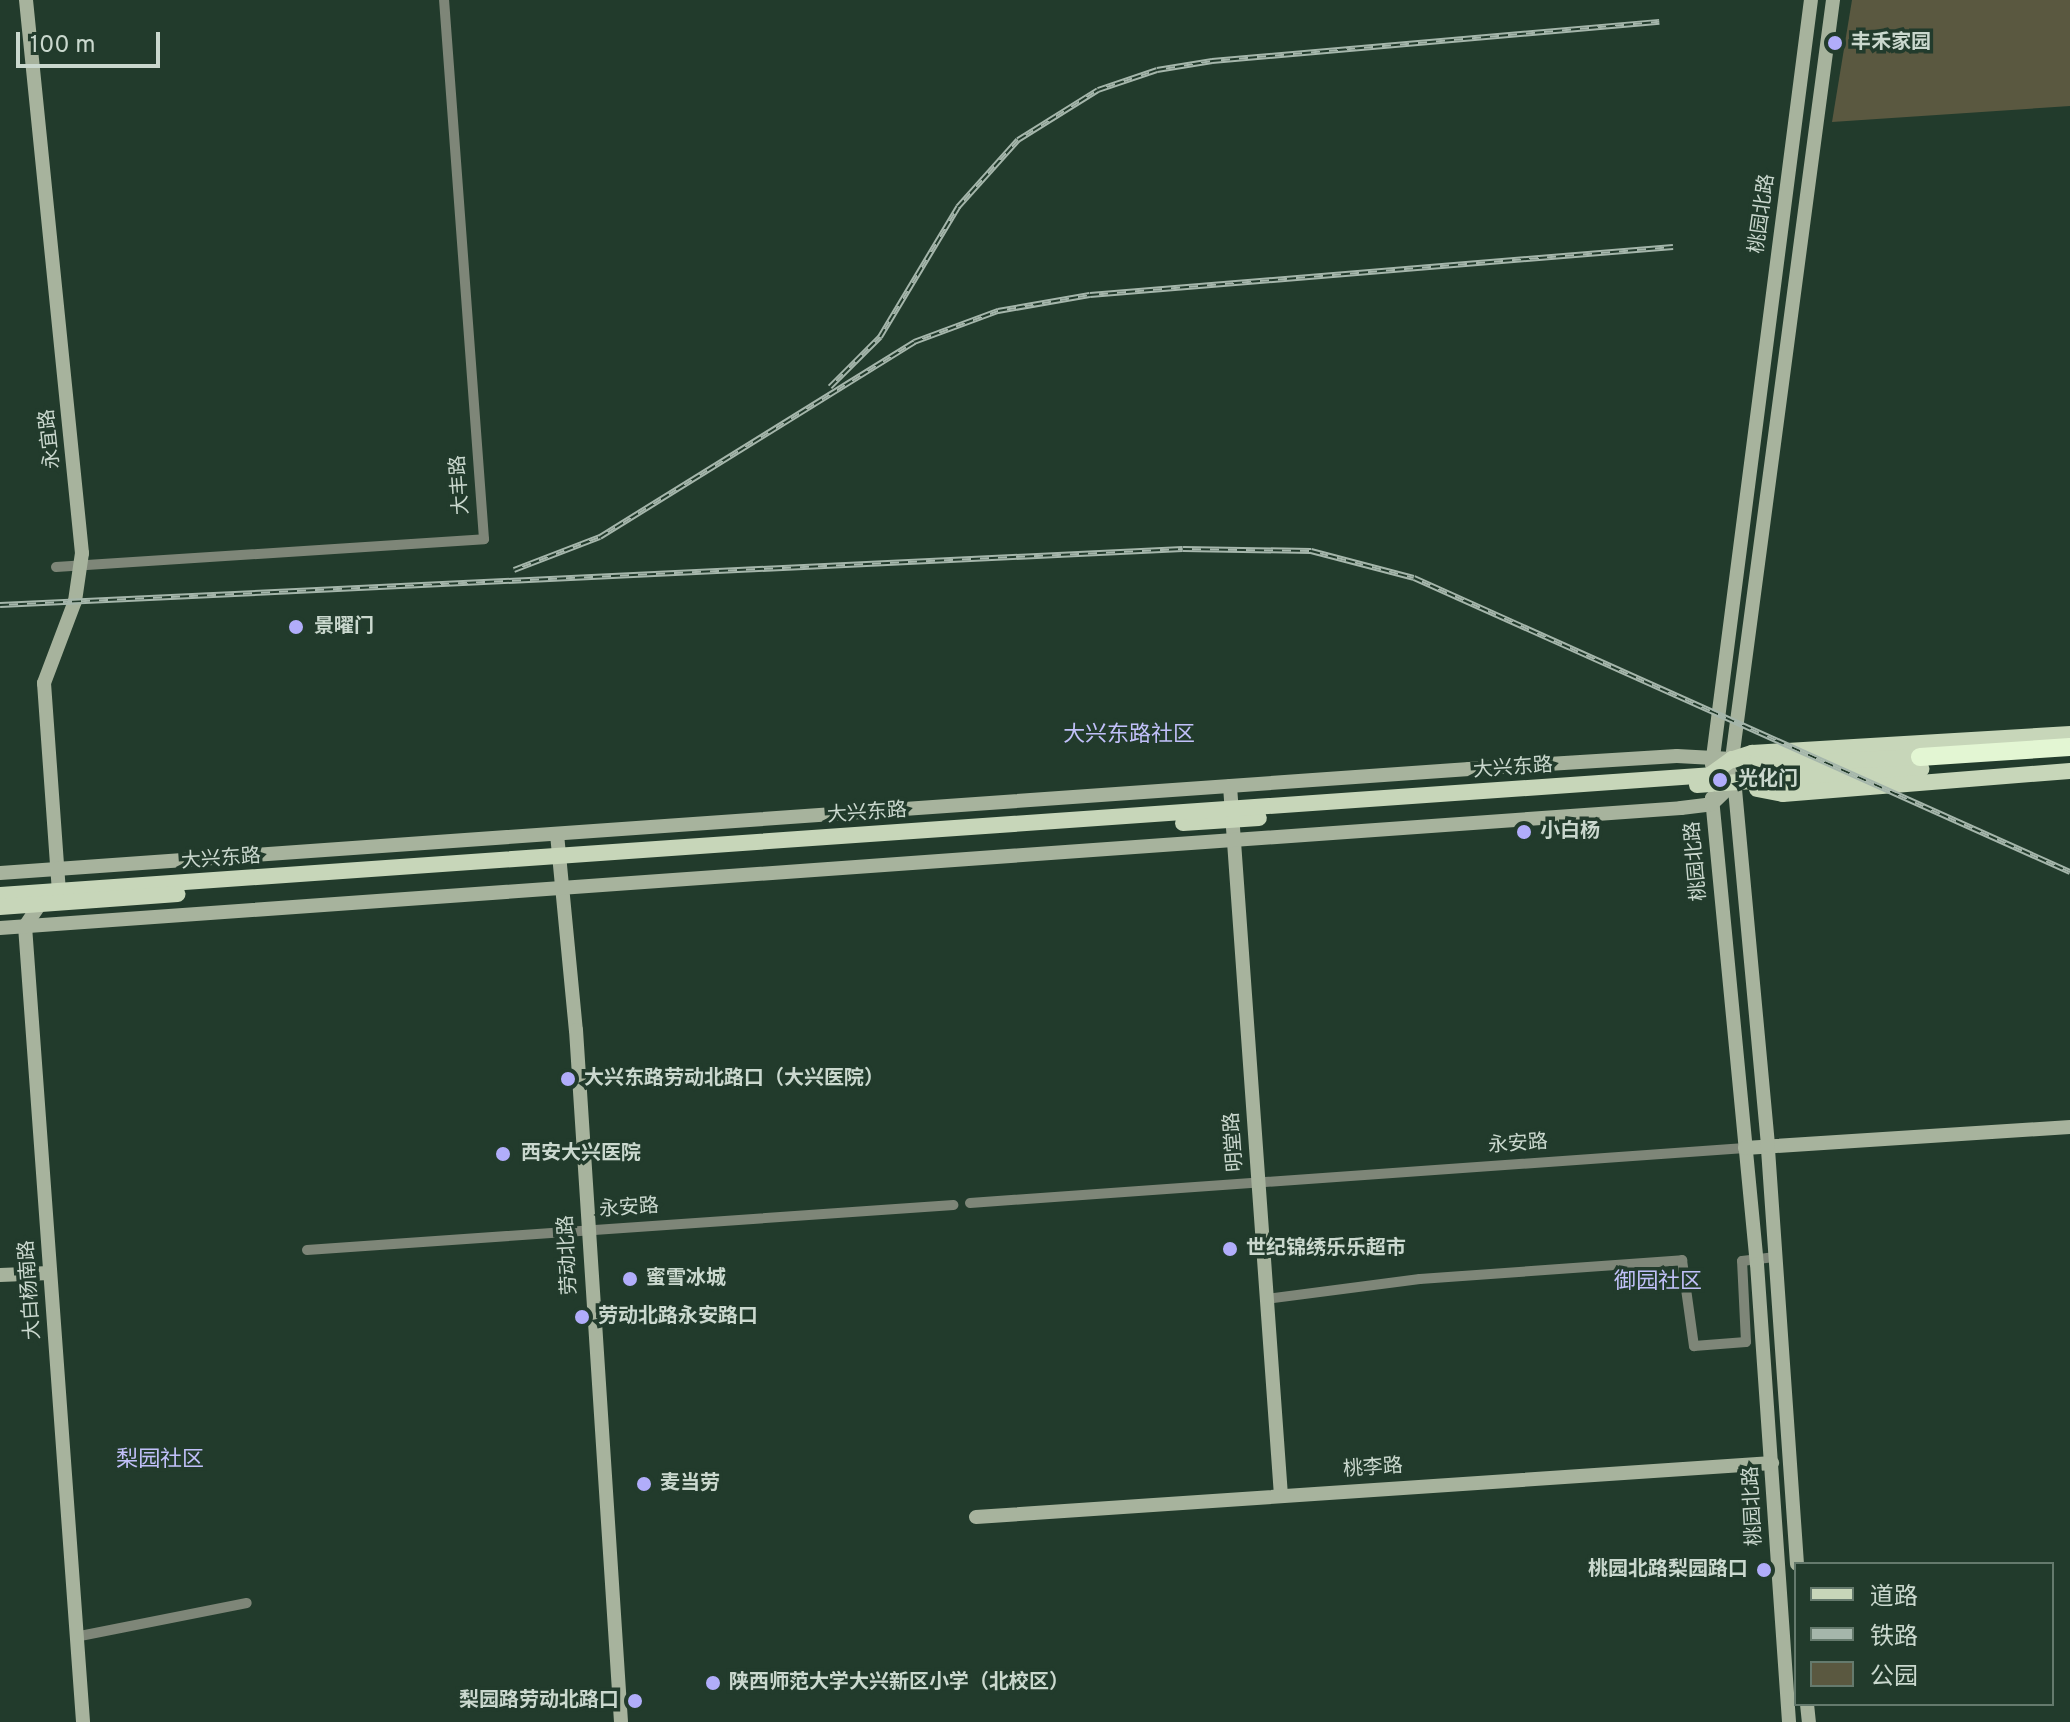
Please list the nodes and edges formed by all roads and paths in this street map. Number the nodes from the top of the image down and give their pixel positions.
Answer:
1 (26, 0) edge
2 (444, 0) edge
3 (1811, 0) edge
4 (1833, 0) edge
5 (82, 565) junction
6 (56, 567) dead end
7 (2070, 734) edge
8 (2070, 747) edge
9 (2070, 757) edge
10 (1732, 759) junction
11 (1977, 759) junction
12 (1921, 763) junction
13 (2070, 771) edge
14 (1711, 772) junction
15 (1732, 785) junction
16 (1230, 786) junction
17 (1712, 804) junction
18 (1232, 814) junction
19 (557, 834) junction
20 (1234, 841) junction
21 (559, 861) junction
22 (58, 869) junction
23 (0, 873) edge
24 (562, 890) junction
25 (59, 891) junction
26 (0, 895) edge
27 (40, 904) junction
28 (0, 907) edge
29 (25, 926) junction
30 (0, 928) edge
31 (2070, 1127) edge
32 (1768, 1145) junction
33 (1745, 1148) junction
34 (1258, 1184) junction
35 (970, 1203) dead end
36 (953, 1205) dead end
37 (587, 1232) junction
38 (307, 1250) dead end
39 (1776, 1257) junction
40 (1756, 1260) junction
41 (50, 1273) junction
42 (0, 1275) edge
43 (1266, 1299) junction
44 (1772, 1463) junction
45 (1281, 1495) junction
46 (976, 1517) dead end
47 (1797, 1562) edge
48 (247, 1603) dead end
49 (75, 1637) junction
50 (83, 1722) edge
51 (621, 1722) edge
52 (1789, 1722) edge

1 - 5 main road, 永宜路
2 - 5 street, 大丰路
3 - 14 main road, 桃园北路
4 - 10 main road, 桃园北路
5 - 6 street, 大丰路
5 - 22 main road, 永宜路
7 - 10 main road
8 - 11 highway
9 - 11 highway
10 - 12 main road
10 - 14 main road
10 - 15 main road, 桃园北路
11 - 12 highway
12 - 15 main road, 大兴东路
13 - 15 main road, 大兴东路
14 - 15 main road, 大兴东路
14 - 16 main road
14 - 17 main road, 桃园北路
14 - 18 main road, 大兴东路
15 - 17 main road
15 - 32 main road, 桃园北路
16 - 18 main road, 明堂路
16 - 19 main road
17 - 20 main road
17 - 33 main road, 桃园北路
18 - 20 main road, 明堂路
18 - 21 main road, 大兴东路
19 - 21 main road, 劳动北路
19 - 22 main road
20 - 24 main road
20 - 34 main road, 明堂路
21 - 24 main road, 劳动北路
21 - 25 main road, 大兴东路
21 - 27 main road, 大兴东路
22 - 23 main road
22 - 25 main road
24 - 29 main road
24 - 37 main road, 劳动北路
25 - 26 main road, 大兴东路
25 - 27 main road
27 - 28 main road, 大兴东路
27 - 29 main road
29 - 30 main road
29 - 41 main road, 大白杨南路
31 - 32 main road, 永安路
32 - 33 main road, 永安路
32 - 39 main road, 桃园北路
33 - 34 street, 永安路
33 - 40 main road, 桃园北路
34 - 35 street, 永安路
34 - 43 main road, 明堂路
36 - 37 street, 永安路
37 - 38 street, 永安路
37 - 51 main road, 劳动北路
39 - 40 street
39 - 47 main road, 桃园北路
40 - 43 street
40 - 44 main road, 桃园北路
41 - 42 main road
41 - 49 main road, 大白杨南路
43 - 45 main road, 明堂路
44 - 45 main road, 桃李路
44 - 52 main road, 桃园北路
45 - 46 main road, 桃李路
48 - 49 street
49 - 50 main road, 大白杨南路

